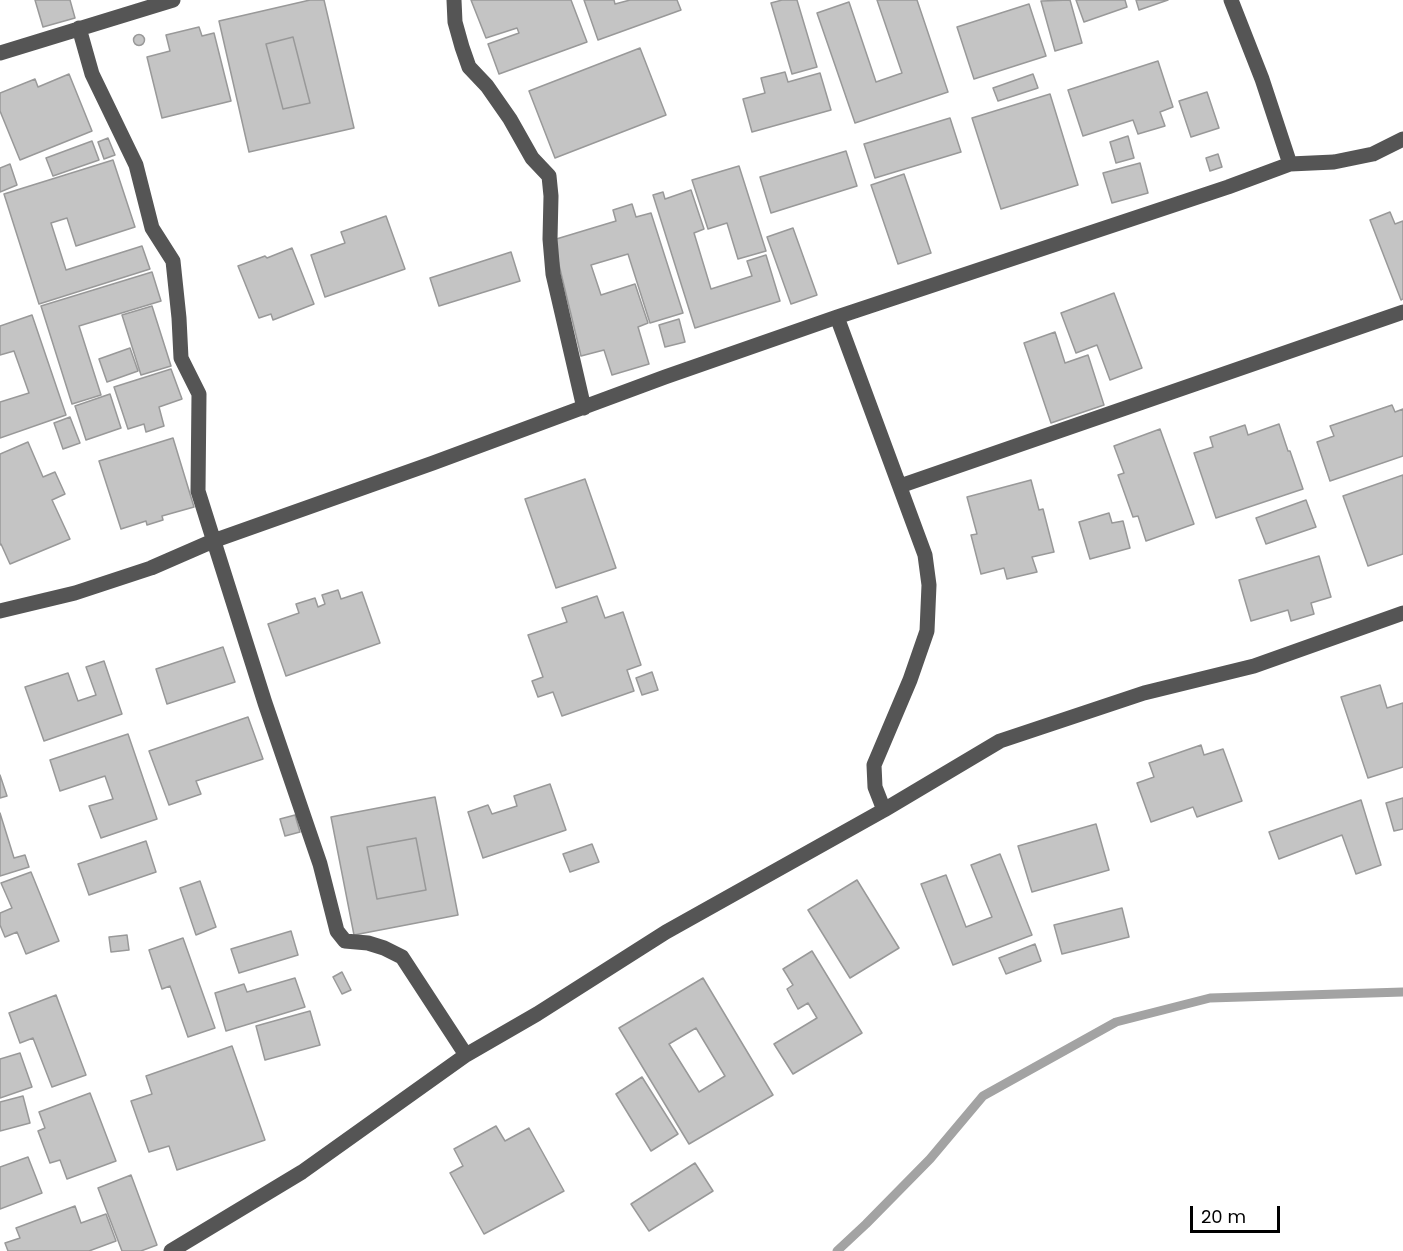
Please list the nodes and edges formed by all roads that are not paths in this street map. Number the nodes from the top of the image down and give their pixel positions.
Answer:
1 (173, 0) edge
2 (454, 0) edge
3 (1231, 0) edge
4 (79, 28) junction
5 (0, 53) edge
6 (1403, 139) edge
7 (1290, 164) junction
8 (1403, 312) edge
9 (837, 318) junction
10 (584, 408) junction
11 (900, 486) junction
12 (213, 541) junction
13 (0, 611) edge
14 (1403, 613) edge
15 (885, 810) junction
16 (466, 1055) junction
17 (171, 1251) edge

1 - 4 street
2 - 10 street
3 - 7 street
4 - 5 street
4 - 12 street
6 - 7 street
7 - 9 street
8 - 11 street
9 - 10 street
9 - 11 street
10 - 12 street
11 - 15 street
12 - 13 street
12 - 16 street
14 - 15 street
15 - 16 street
16 - 17 street

